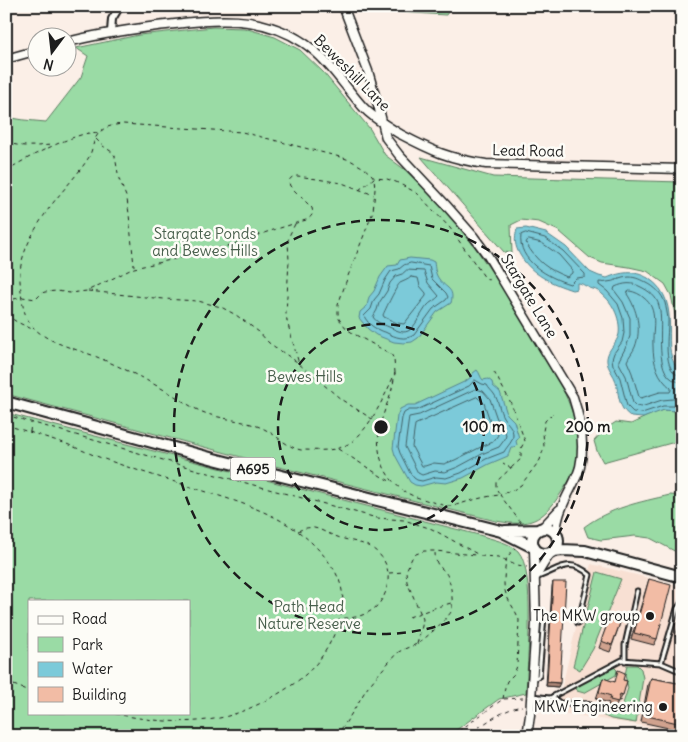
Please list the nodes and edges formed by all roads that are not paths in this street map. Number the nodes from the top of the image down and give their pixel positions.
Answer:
1 (120, 6) edge
2 (343, 6) edge
3 (111, 32) junction
4 (78, 40) edge
5 (28, 53) edge
6 (6, 59) edge
7 (383, 124) junction
8 (682, 169) edge
9 (6, 402) edge
10 (561, 509) junction
11 (540, 529) junction
12 (501, 531) junction
13 (556, 534) junction
14 (533, 548) junction
15 (584, 551) junction
16 (552, 553) junction
17 (682, 577) edge
18 (535, 578) junction
19 (638, 591) dead end
20 (682, 602) edge
21 (578, 623) dead end
22 (625, 660) junction
23 (661, 663) junction
24 (682, 672) edge
25 (552, 697) junction
26 (531, 700) junction
27 (589, 704) dead end
28 (527, 736) edge

1 - 3 street
2 - 7 street, Stargate Lane
3 - 4 street, Beweshill Lane
3 - 7 street, Beweshill Lane
5 - 6 street
7 - 8 street, Lead Road
7 - 10 street, Stargate Lane
9 - 12 main road, A695
10 - 11 street, Stargate Lane
10 - 13 street, Stargate Lane
11 - 12 main road, A695
11 - 13 main road, A695
11 - 14 main road
12 - 14 main road, A695
13 - 15 main road, A695
13 - 16 main road
14 - 16 main road, A695
14 - 18 street
15 - 16 main road, A695
15 - 17 main road, A695
16 - 18 street
18 - 21 lane
18 - 26 street
19 - 22 lane
20 - 23 lane
22 - 23 lane
22 - 25 lane
23 - 24 lane
25 - 26 lane
25 - 27 lane
26 - 28 street

